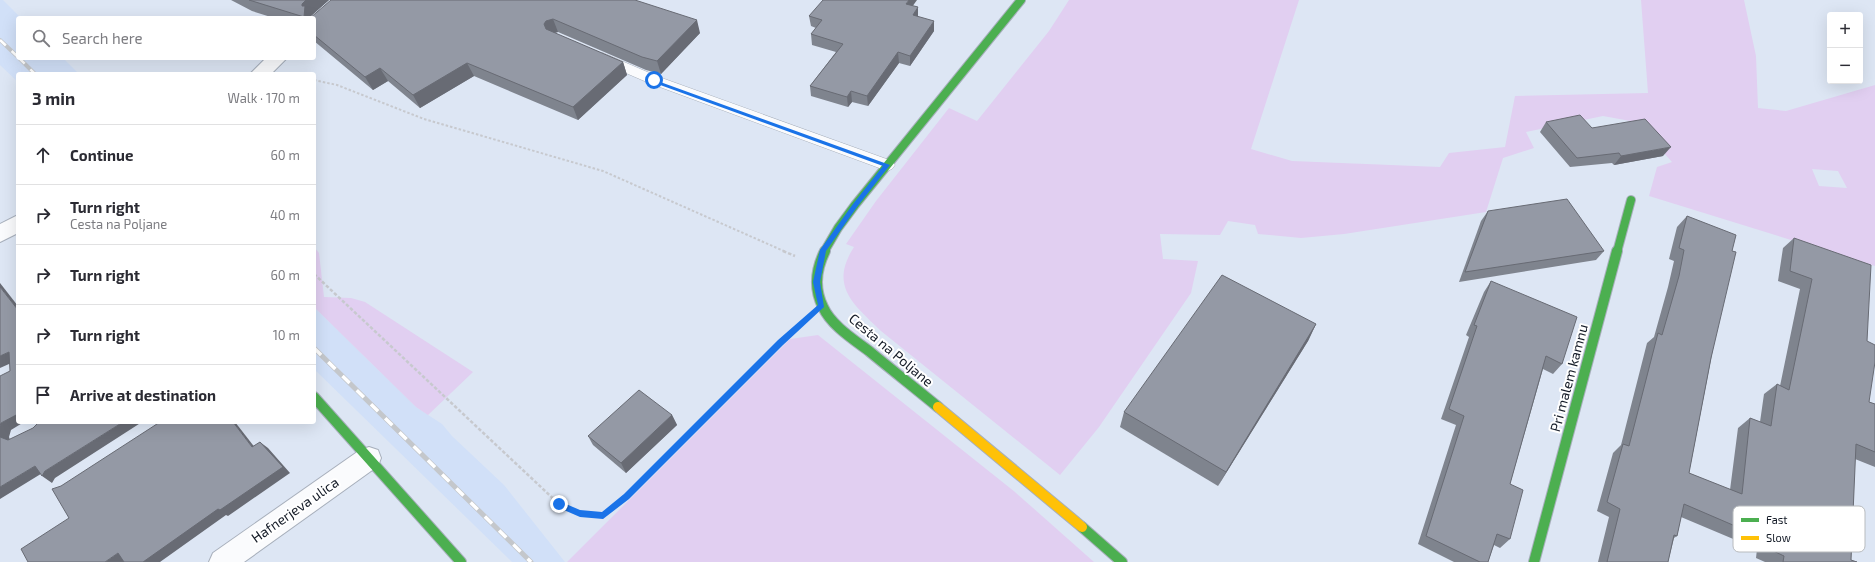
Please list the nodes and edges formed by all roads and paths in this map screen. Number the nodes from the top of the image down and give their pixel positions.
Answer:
1 (1021, 0) edge
2 (592, 53) edge
3 (276, 60) edge
4 (261, 72) edge
5 (316, 80) edge
6 (887, 165) junction
7 (1631, 200) dead end
8 (16, 224) edge
9 (0, 234) edge
10 (819, 266) junction
11 (316, 276) edge
12 (822, 305) junction
13 (316, 399) edge
14 (369, 458) junction
15 (222, 562) edge
16 (462, 562) edge
17 (1122, 562) edge
18 (1534, 562) edge

1 - 6 street, Cesta na Poljane
2 - 6 lane
3 - 4 street
5 - 10 path
6 - 10 street, Cesta na Poljane
7 - 18 street, Pri malem kamnu
8 - 9 street
10 - 12 street, Cesta na Poljane
11 - 12 path
12 - 17 street, Cesta na Poljane
13 - 14 street
14 - 15 street, Hafnerjeva ulica
14 - 16 street

